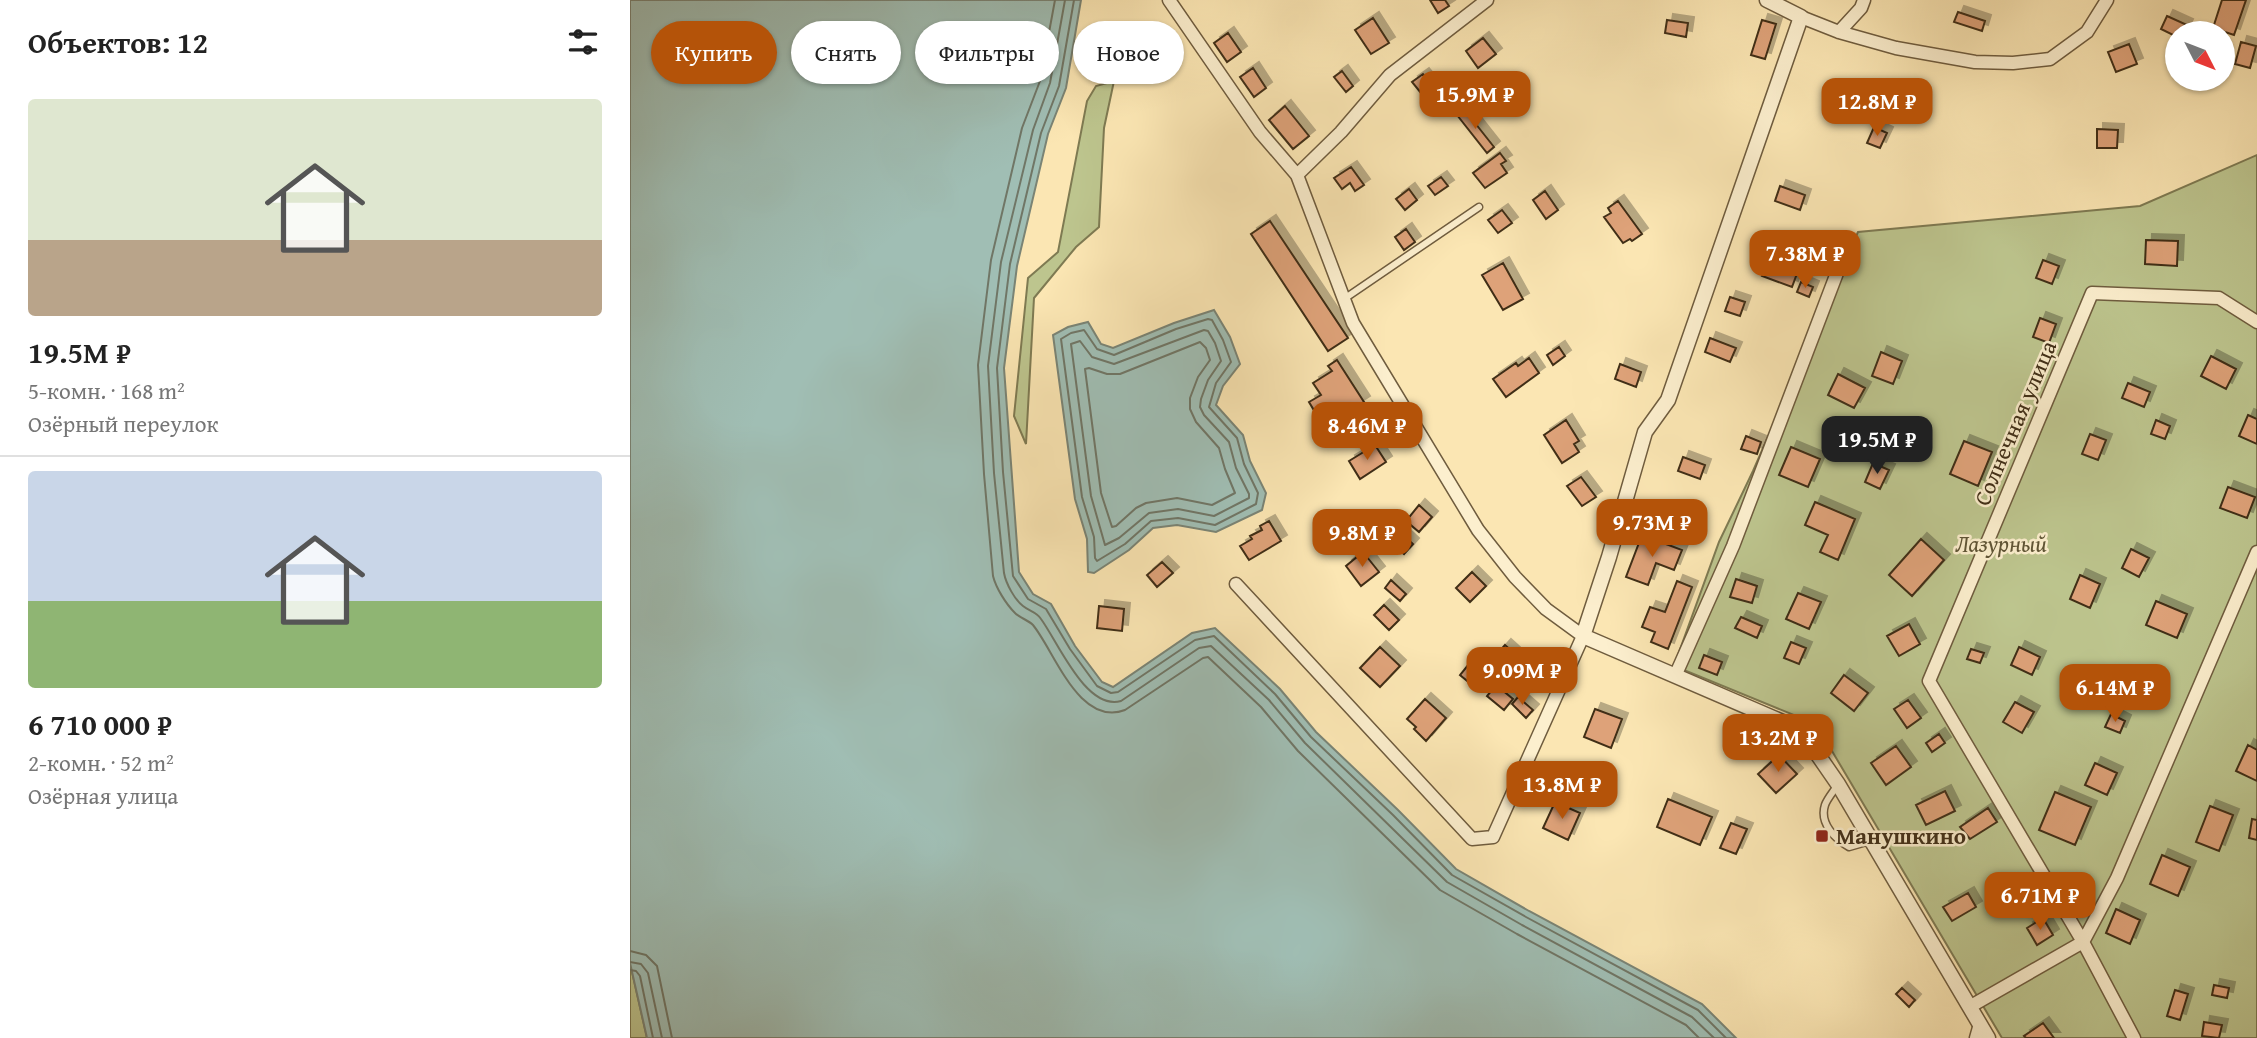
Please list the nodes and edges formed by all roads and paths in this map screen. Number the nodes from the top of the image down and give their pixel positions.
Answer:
1 (1169, 0) edge
2 (1487, 0) edge
3 (1767, 0) edge
4 (1864, 0) edge
5 (2107, 0) edge
6 (1801, 17) junction
7 (1839, 32) junction
8 (1297, 175) junction
9 (1479, 207) dead end
10 (1840, 265) dead end
11 (1344, 299) junction
12 (2257, 323) edge
13 (2257, 552) edge
14 (1236, 584) dead end
15 (1583, 636) junction
16 (1676, 674) junction
17 (1838, 784) junction
18 (1873, 840) junction
19 (2083, 942) junction
20 (1971, 1006) junction
21 (1978, 1031) edge
22 (1988, 1038) edge
23 (2134, 1038) edge

1 - 8 street
2 - 8 street
3 - 6 street
4 - 7 street
5 - 7 street
6 - 7 street
6 - 15 street
8 - 11 street
9 - 11 lane
10 - 16 street
11 - 15 street
12 - 19 street, Солнечная улица
13 - 19 street
14 - 15 street
15 - 16 street
16 - 17 street
17 - 18 street
17 - 18 lane
18 - 20 street
19 - 20 street
19 - 23 street
20 - 21 street
21 - 22 street

